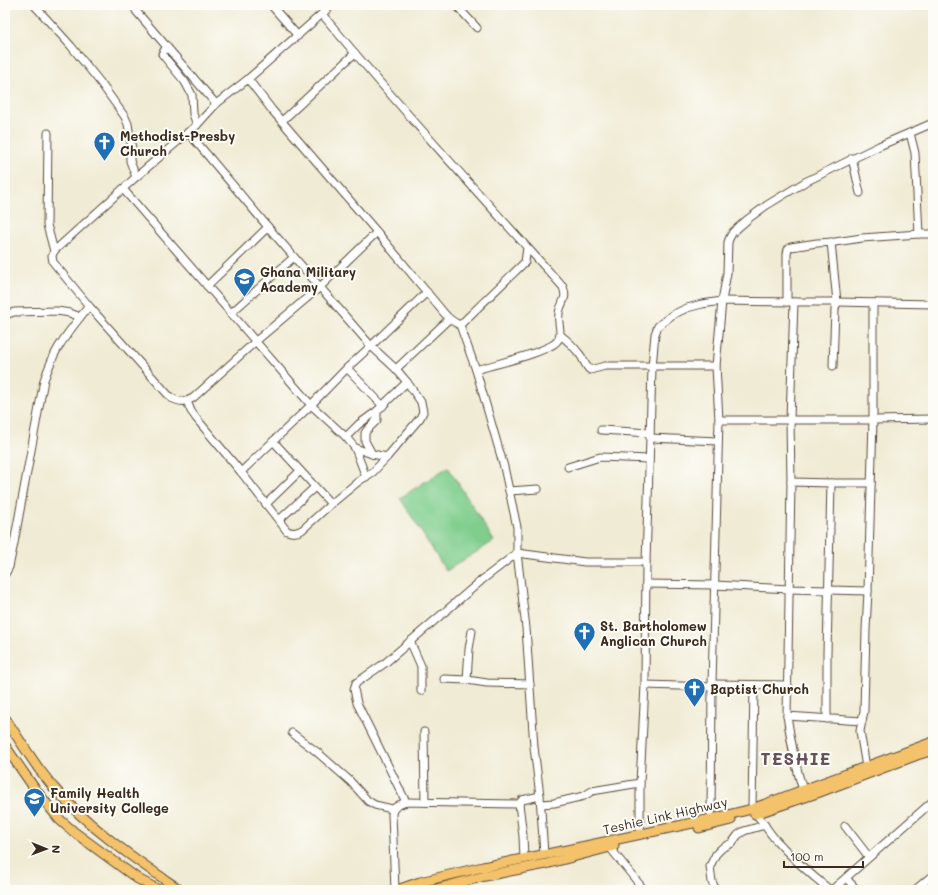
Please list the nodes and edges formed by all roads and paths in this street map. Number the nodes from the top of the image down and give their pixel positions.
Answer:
1 (34, 5) edge
2 (135, 5) edge
3 (271, 5) edge
4 (332, 5) edge
5 (456, 5) edge
6 (322, 14) junction
7 (477, 28) dead end
8 (298, 36) junction
9 (166, 46) junction
10 (355, 54) junction
11 (248, 79) junction
12 (216, 104) junction
13 (282, 121) junction
14 (933, 123) edge
15 (197, 125) junction
16 (188, 132) junction
17 (48, 133) dead end
18 (910, 133) junction
19 (852, 158) junction
20 (136, 177) junction
21 (123, 189) junction
22 (860, 193) dead end
23 (268, 227) junction
24 (377, 232) junction
25 (919, 234) junction
26 (933, 234) edge
27 (831, 242) junction
28 (527, 248) junction
29 (54, 251) junction
30 (294, 257) junction
31 (525, 262) junction
32 (540, 262) junction
33 (207, 286) junction
34 (320, 286) junction
35 (427, 292) junction
36 (722, 301) junction
37 (790, 302) junction
38 (837, 302) junction
39 (873, 303) junction
40 (933, 304) edge
41 (89, 306) junction
42 (231, 313) junction
43 (5, 314) edge
44 (80, 317) junction
45 (449, 319) junction
46 (460, 324) junction
47 (560, 335) junction
48 (256, 341) junction
49 (371, 346) junction
50 (716, 366) junction
51 (833, 366) dead end
52 (652, 367) junction
53 (347, 368) junction
54 (396, 369) junction
55 (476, 370) junction
56 (407, 382) junction
57 (187, 401) junction
58 (311, 405) junction
59 (380, 409) junction
60 (790, 419) junction
61 (933, 419) edge
62 (718, 420) junction
63 (873, 420) junction
64 (601, 430) dead end
65 (650, 436) junction
66 (346, 437) junction
67 (272, 441) junction
68 (718, 441) junction
69 (355, 448) junction
70 (372, 454) junction
71 (387, 457) junction
72 (649, 459) junction
73 (568, 467) dead end
74 (300, 471) junction
75 (241, 472) junction
76 (366, 477) junction
77 (791, 482) junction
78 (831, 483) junction
79 (871, 483) junction
80 (315, 487) junction
81 (538, 489) dead end
82 (509, 491) junction
83 (266, 504) junction
84 (331, 504) junction
85 (279, 520) junction
86 (517, 553) junction
87 (646, 562) junction
88 (5, 574) edge
89 (646, 584) junction
90 (715, 584) junction
91 (789, 589) junction
92 (828, 591) junction
93 (868, 591) junction
94 (472, 631) dead end
95 (410, 641) junction
96 (444, 679) dead end
97 (467, 680) junction
98 (530, 684) junction
99 (645, 685) junction
100 (712, 685) junction
101 (754, 685) junction
102 (788, 685) junction
103 (421, 691) dead end
104 (787, 716) junction
105 (5, 718) edge
106 (827, 719) junction
107 (862, 721) junction
108 (424, 732) dead end
109 (292, 733) dead end
110 (933, 742) edge
111 (5, 746) edge
112 (933, 750) edge
113 (866, 767) junction
114 (640, 783) junction
115 (803, 790) junction
116 (540, 800) junction
117 (933, 801) edge
118 (406, 802) junction
119 (425, 802) junction
120 (519, 804) junction
121 (392, 810) junction
122 (754, 811) junction
123 (712, 819) junction
124 (765, 825) junction
125 (845, 826) dead end
126 (640, 834) junction
127 (608, 845) junction
128 (544, 854) junction
129 (869, 857) junction
130 (524, 858) junction
131 (933, 875) edge
132 (846, 878) junction
133 (158, 890) edge
134 (180, 890) edge
135 (396, 890) edge
136 (434, 890) edge
137 (644, 890) edge
138 (716, 890) edge
139 (831, 890) edge
140 (857, 890) edge
141 (915, 890) edge

1 - 20 street
2 - 9 street
3 - 8 street
4 - 6 street
5 - 7 street
6 - 8 street
6 - 10 street
8 - 11 street
9 - 12 street
9 - 15 street
10 - 13 street
10 - 28 street
11 - 12 street
11 - 13 street
12 - 15 street
13 - 24 street
14 - 18 street
15 - 16 street
16 - 20 street
16 - 23 street
17 - 29 street
18 - 19 street
18 - 25 street
19 - 22 street
19 - 36 street
20 - 21 street
21 - 29 street
21 - 33 street
23 - 30 street
23 - 33 street
24 - 34 street
24 - 35 street
25 - 26 street
25 - 27 street
27 - 37 street
27 - 38 street
28 - 31 street
28 - 32 street
29 - 41 street
30 - 34 street
30 - 42 street
31 - 32 street
31 - 46 street
32 - 47 street
33 - 42 street
34 - 48 street
34 - 49 street
35 - 45 street
35 - 49 street
36 - 37 street
36 - 50 street
36 - 52 street
37 - 38 street
37 - 60 street
38 - 39 street
38 - 51 street
39 - 40 street
39 - 63 street
41 - 44 street
41 - 57 street
42 - 48 street
43 - 44 street
44 - 88 street
45 - 46 street
45 - 54 street
46 - 55 street
47 - 52 street
47 - 55 street
48 - 57 street
48 - 58 street
49 - 53 street
49 - 54 street
50 - 52 street
50 - 62 street
52 - 65 street
53 - 58 street
53 - 59 street
54 - 56 street
55 - 82 street
56 - 59 street
56 - 71 street
57 - 75 street
58 - 66 street
58 - 67 street
59 - 66 street
59 - 70 street
60 - 62 street
60 - 63 street
60 - 77 street
61 - 63 street
62 - 68 street
63 - 79 street
64 - 65 street
65 - 68 street
65 - 72 street
66 - 69 street
67 - 74 street
67 - 75 street
68 - 90 street
69 - 70 street
69 - 76 street
70 - 71 street
71 - 76 street
72 - 73 street
72 - 87 street
74 - 80 street
74 - 83 street
75 - 83 street
76 - 84 street
77 - 78 street
77 - 91 street
78 - 79 street
78 - 92 street
79 - 93 street
80 - 84 street
80 - 85 street
81 - 82 street
82 - 86 street
83 - 85 street
84 - 85 street
86 - 87 street
86 - 95 street
86 - 98 street
87 - 89 street
89 - 90 street
89 - 99 street
90 - 91 street
90 - 100 street
91 - 92 street
91 - 102 street
92 - 93 street
92 - 106 street
93 - 107 street
94 - 97 street
95 - 103 street
95 - 118 street
96 - 97 street
97 - 98 street
98 - 116 street
99 - 100 street
99 - 114 street
100 - 101 street
100 - 123 street
101 - 102 street
101 - 122 street
102 - 104 street
104 - 106 street
104 - 115 street
105 - 134 main road
106 - 107 street
107 - 113 street
108 - 119 street
109 - 121 street
110 - 113 main road, Teshie Link Highway
111 - 133 main road
112 - 122 main road, Teshie Link Highway
113 - 115 main road, Teshie Link Highway
114 - 116 street
114 - 126 street
115 - 122 main road, Teshie Link Highway
116 - 120 street
116 - 128 street
117 - 129 street
118 - 119 street
118 - 121 street
119 - 120 street
120 - 130 street
121 - 135 street
122 - 123 main road, Teshie Link Highway
122 - 124 street
122 - 127 main road, Teshie Link Highway
123 - 126 main road, Teshie Link Highway
124 - 138 street
124 - 139 street
125 - 129 street
126 - 127 main road, Teshie Link Highway
127 - 128 main road, Teshie Link Highway
127 - 136 main road, Teshie Link Highway
127 - 137 street
128 - 130 main road, Teshie Link Highway
129 - 132 street
130 - 135 main road, Teshie Link Highway
131 - 141 street
132 - 139 street
132 - 140 street

